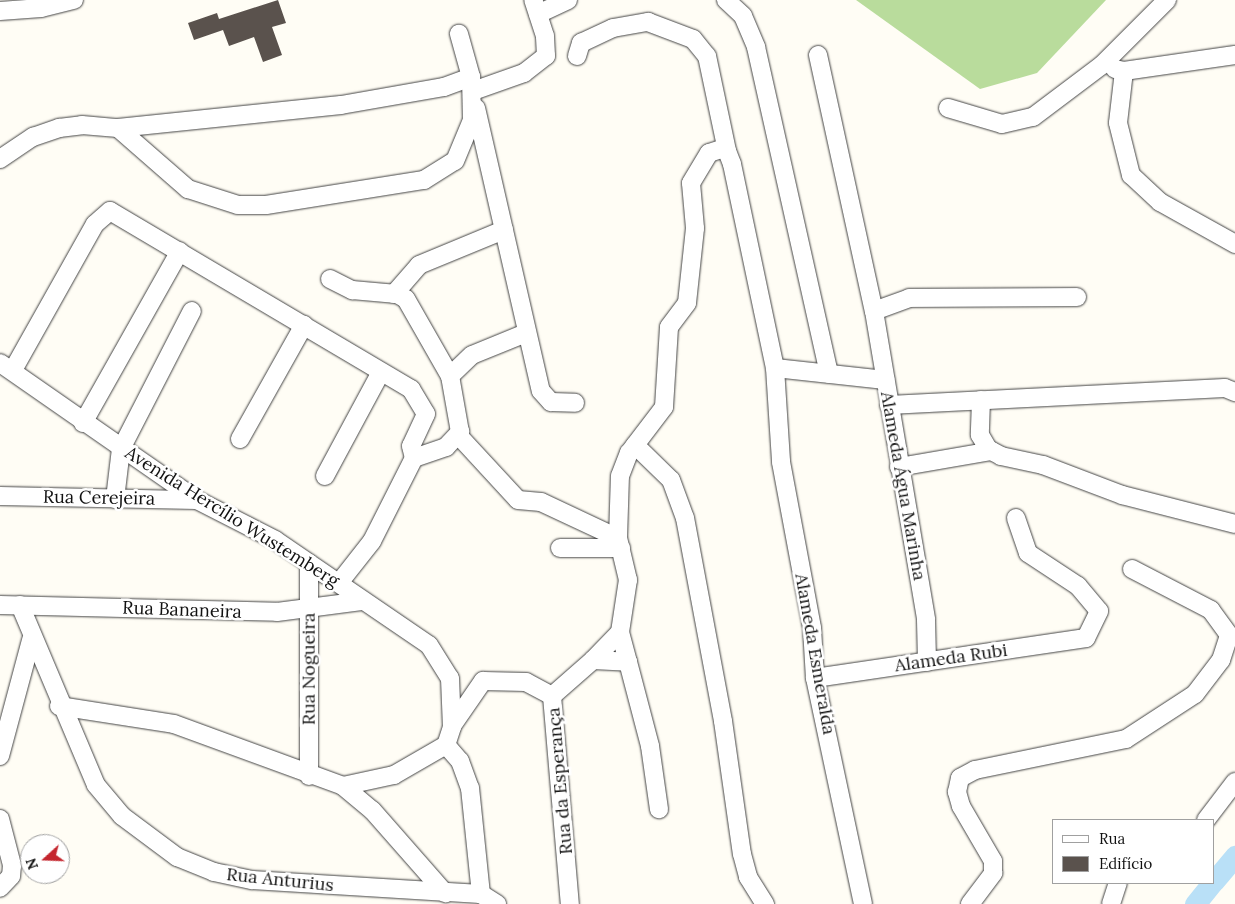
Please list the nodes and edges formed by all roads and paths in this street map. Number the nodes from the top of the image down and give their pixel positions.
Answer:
1 (74, 0) edge
2 (568, 0) edge
3 (726, 0) edge
4 (1166, 0) edge
5 (536, 7) edge
6 (0, 11) edge
7 (459, 34) dead end
8 (818, 55) dead end
9 (1235, 55) edge
10 (577, 56) dead end
11 (1102, 65) junction
12 (1124, 71) junction
13 (473, 89) junction
14 (948, 108) dead end
15 (118, 128) junction
16 (727, 151) junction
17 (0, 159) edge
18 (504, 230) junction
19 (1235, 244) edge
20 (180, 252) junction
21 (330, 279) dead end
22 (394, 294) junction
23 (1077, 297) dead end
24 (874, 310) junction
25 (192, 311) dead end
26 (304, 325) junction
27 (526, 333) junction
28 (6, 366) edge
29 (775, 368) junction
30 (381, 372) junction
31 (829, 374) junction
32 (450, 376) junction
33 (885, 380) junction
34 (1235, 392) edge
35 (981, 400) junction
36 (575, 403) dead end
37 (889, 405) junction
38 (83, 422) junction
39 (458, 435) junction
40 (240, 439) dead end
41 (635, 445) junction
42 (121, 448) junction
43 (992, 451) junction
44 (414, 458) junction
45 (899, 467) junction
46 (325, 476) dead end
47 (0, 496) edge
48 (115, 499) junction
49 (197, 500) junction
50 (1016, 518) dead end
51 (1235, 524) edge
52 (619, 543) junction
53 (560, 548) dead end
54 (309, 563) junction
55 (1132, 569) dead end
56 (340, 583) junction
57 (363, 601) junction
58 (0, 605) edge
59 (20, 605) junction
60 (309, 608) junction
61 (620, 632) junction
62 (31, 640) junction
63 (593, 660) junction
64 (628, 662) junction
65 (927, 662) junction
66 (815, 678) junction
67 (552, 696) junction
68 (58, 706) junction
69 (452, 727) junction
70 (446, 745) junction
71 (0, 756) edge
72 (309, 776) junction
73 (1235, 782) edge
74 (342, 786) junction
75 (659, 809) dead end
76 (0, 819) edge
77 (1207, 819) edge
78 (1118, 884) edge
79 (0, 888) edge
80 (445, 893) junction
81 (482, 894) junction
82 (497, 904) edge
83 (570, 904) edge
84 (766, 904) edge
85 (863, 904) edge
86 (970, 904) edge
87 (1111, 904) edge

1 - 6 street
2 - 5 street
3 - 31 street
4 - 11 street
5 - 13 street
7 - 13 street
8 - 24 street, Alameda Água Marinha
9 - 12 street
10 - 16 street, Alameda Esmeralda
11 - 12 street
11 - 14 street
12 - 19 street
13 - 15 street
13 - 15 street
13 - 18 street
15 - 17 street
16 - 29 street, Alameda Esmeralda
16 - 41 street
18 - 22 street
18 - 27 street
20 - 26 street
20 - 28 street
20 - 38 street
21 - 22 street
22 - 32 street
23 - 24 street
24 - 33 street, Alameda Água Marinha
25 - 42 street
26 - 30 street
26 - 40 street
27 - 32 street
27 - 36 street
28 - 38 street, Avenida Hercílio Wustemberg
29 - 31 street
29 - 66 street, Alameda Esmeralda
30 - 44 street
30 - 46 street
31 - 33 street
32 - 39 street
33 - 37 street, Alameda Água Marinha
34 - 35 street
35 - 37 street
35 - 43 street
37 - 45 street, Alameda Água Marinha
38 - 42 street, Avenida Hercílio Wustemberg
39 - 44 street
39 - 52 street
41 - 52 street
41 - 84 street
42 - 48 street
42 - 49 street, Avenida Hercílio Wustemberg
43 - 45 street
43 - 51 street
44 - 56 street
45 - 65 street, Alameda Água Marinha
47 - 48 street, Rua Cerejeira
48 - 49 street, Rua Cerejeira
49 - 54 street, Avenida Hercílio Wustemberg
50 - 65 street, Alameda Rubi
52 - 53 street
52 - 61 street
54 - 56 street, Avenida Hercílio Wustemberg
54 - 60 street, Rua Nogueira
55 - 86 street
56 - 57 street, Avenida Hercílio Wustemberg
57 - 60 street, Rua Bananeira
57 - 69 street, Avenida Hercílio Wustemberg
58 - 59 street, Rua Bananeira
59 - 60 street, Rua Bananeira
59 - 62 street, Rua Anturius
60 - 72 street, Rua Nogueira
61 - 63 street
61 - 64 street
62 - 68 street, Rua Anturius
62 - 71 street
63 - 64 street
63 - 67 street
64 - 75 street
65 - 66 street, Alameda Rubi
66 - 85 street, Alameda Esmeralda
67 - 69 street, Rua da Esperança
67 - 83 street, Rua da Esperança
68 - 72 street
68 - 80 street, Rua Anturius
69 - 70 street, Avenida Hercílio Wustemberg
70 - 74 street
70 - 81 street
72 - 74 street
73 - 77 street
74 - 80 street
76 - 79 street
78 - 87 street
80 - 81 street, Rua Anturius
81 - 82 street

